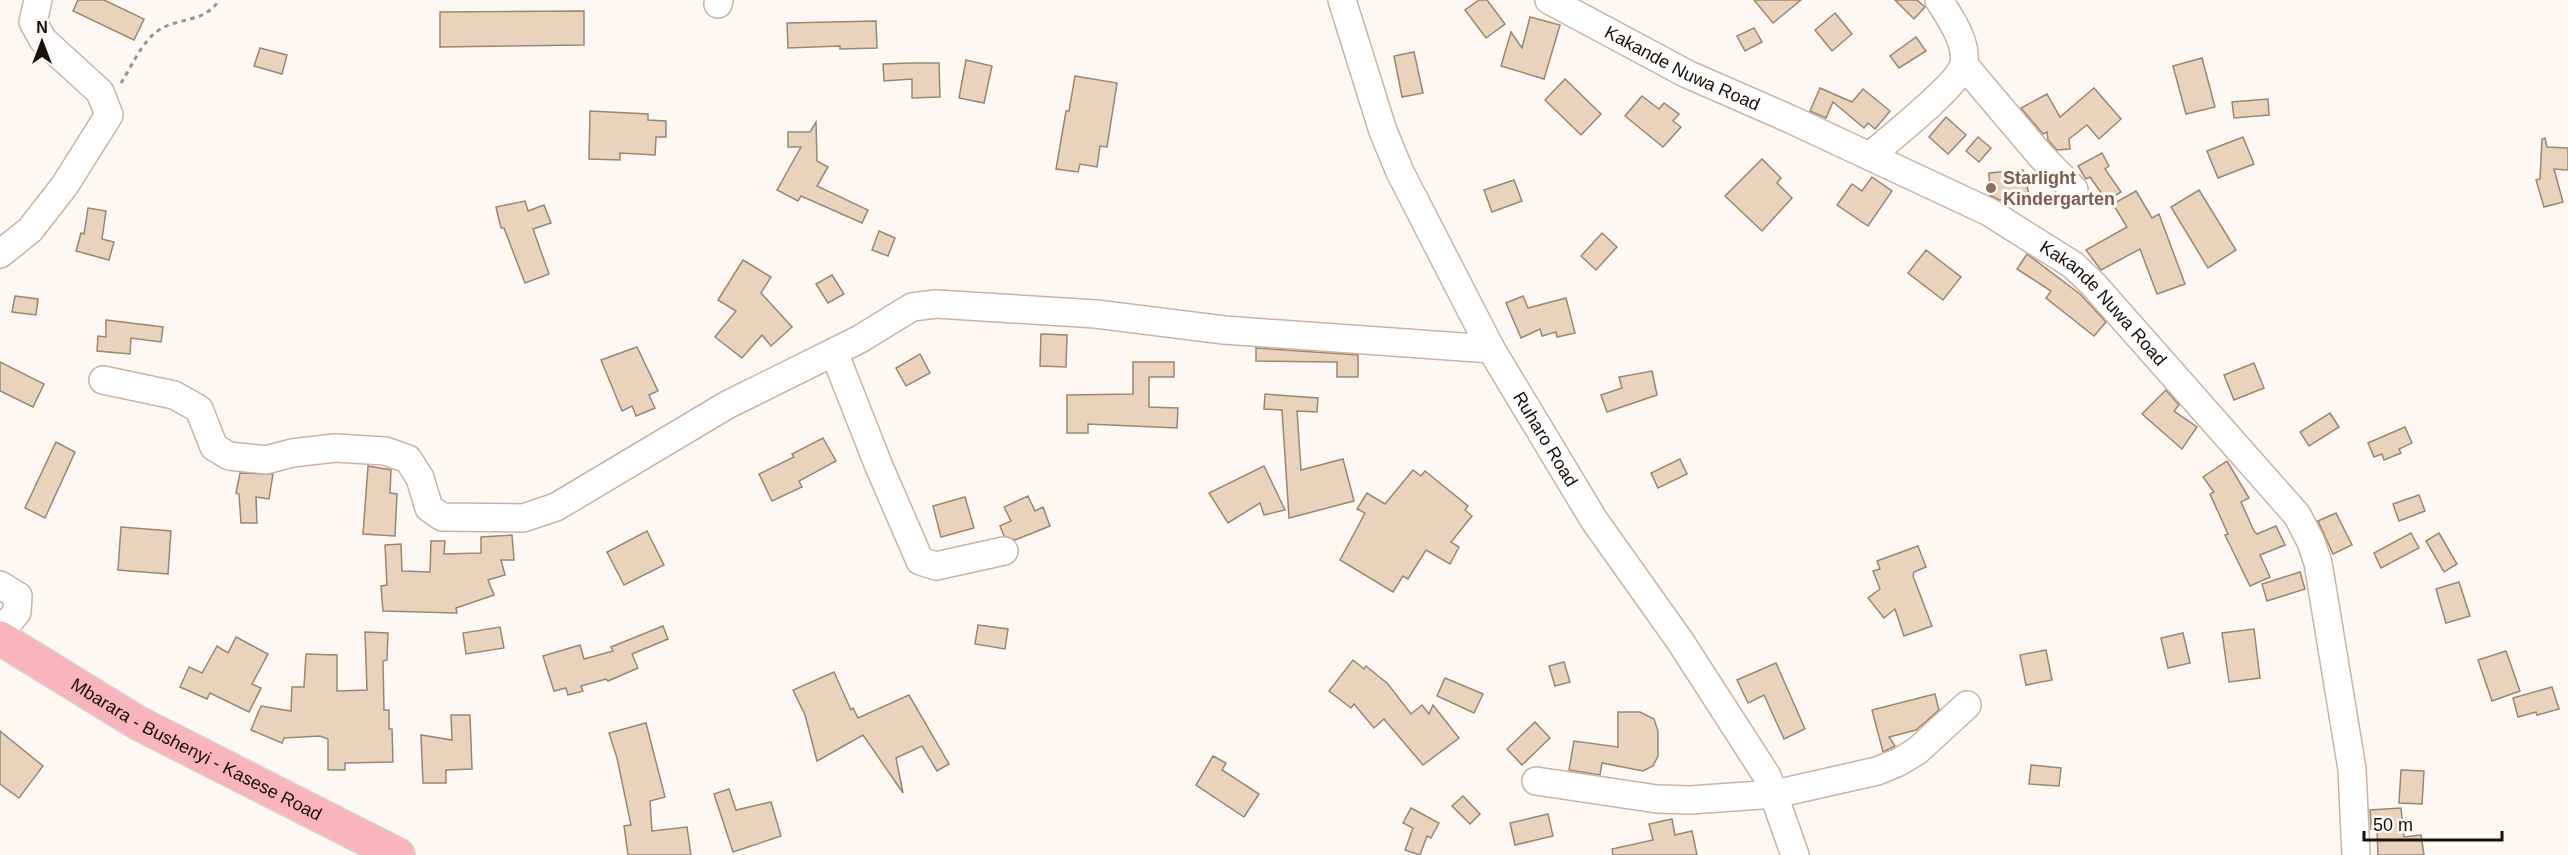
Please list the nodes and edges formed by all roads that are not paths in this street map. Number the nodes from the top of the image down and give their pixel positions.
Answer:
1 (38, 0) edge
2 (1342, 0) edge
3 (1550, 0) edge
4 (1939, 0) edge
5 (1964, 65) junction
6 (1870, 156) junction
7 (2074, 190) dead end
8 (0, 254) edge
9 (1491, 349) junction
10 (834, 352) junction
11 (103, 380) dead end
12 (1004, 550) dead end
13 (0, 585) edge
14 (0, 632) edge
15 (0, 638) edge
16 (1967, 705) dead end
17 (1536, 781) dead end
18 (1775, 794) junction
19 (398, 855) edge
20 (1795, 855) edge
21 (2356, 855) edge

1 - 8 street
2 - 9 street, Ruharo Road
3 - 6 street, Kakande Nuwa Road
4 - 5 street
5 - 6 street
5 - 7 street
6 - 21 street, Kakande Nuwa Road
9 - 10 street
9 - 18 street, Ruharo Road
10 - 11 street
10 - 12 street
13 - 14 street
15 - 19 main road, Mbarara - Bushenyi - Kasese Road
16 - 18 street
17 - 18 street
18 - 20 street, Ruharo Road

